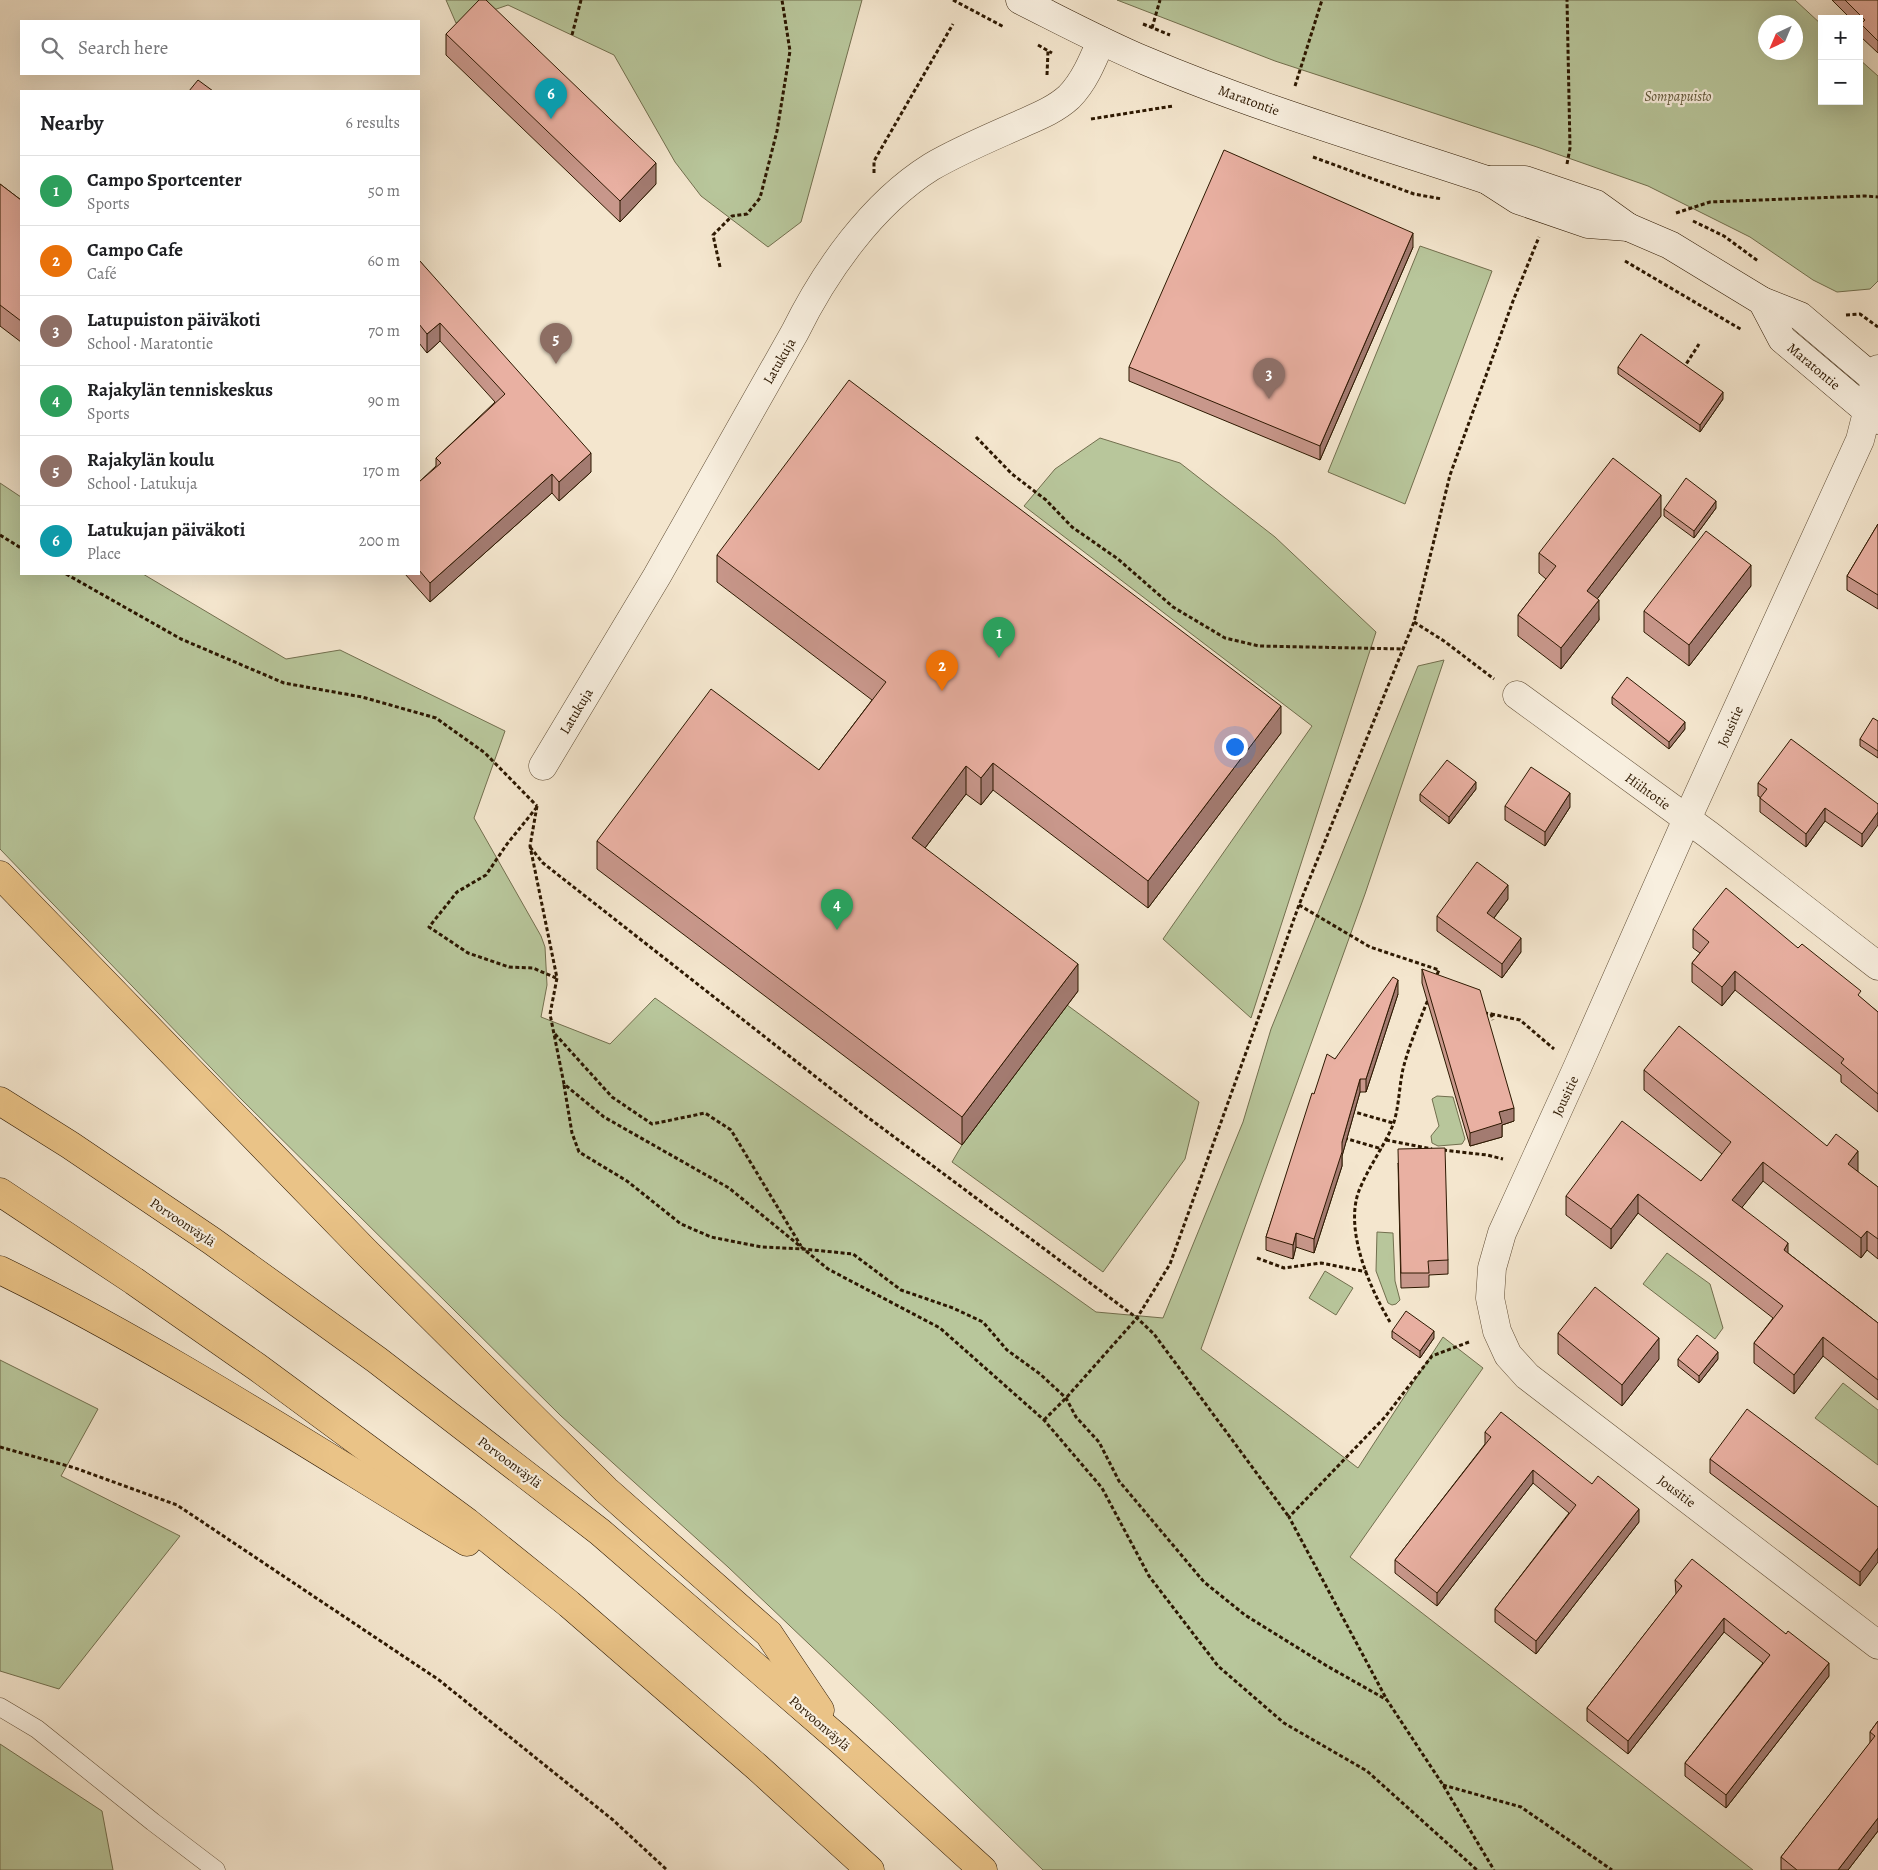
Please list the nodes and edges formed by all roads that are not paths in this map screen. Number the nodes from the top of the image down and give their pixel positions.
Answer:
1 (1020, 0) edge
2 (1101, 41) junction
3 (1762, 301) junction
4 (1877, 377) edge
5 (1873, 416) edge
6 (1517, 695) road end
7 (543, 766) dead end
8 (1687, 819) junction
9 (0, 875) edge
10 (1878, 966) edge
11 (0, 1101) edge
12 (0, 1192) edge
13 (0, 1270) edge
14 (569, 1604) junction
15 (1878, 1646) edge
16 (0, 1707) edge
17 (840, 1740) junction
18 (216, 1870) edge
19 (870, 1870) edge
20 (983, 1870) edge

1 - 2 street, Maratontie
2 - 3 street, Maratontie
2 - 7 street, Latukuja
3 - 4 street, Maratontie
3 - 5 street, Maratontie
4 - 5 street, Jousitie
5 - 8 street, Jousitie
6 - 8 street, Hiihtotie
8 - 10 street, Hiihtotie
8 - 15 street, Jousitie
9 - 17 highway
11 - 17 highway, Porvoonväylä
12 - 14 highway
13 - 14 highway
14 - 19 highway
16 - 18 lane
17 - 20 highway, Porvoonväylä

